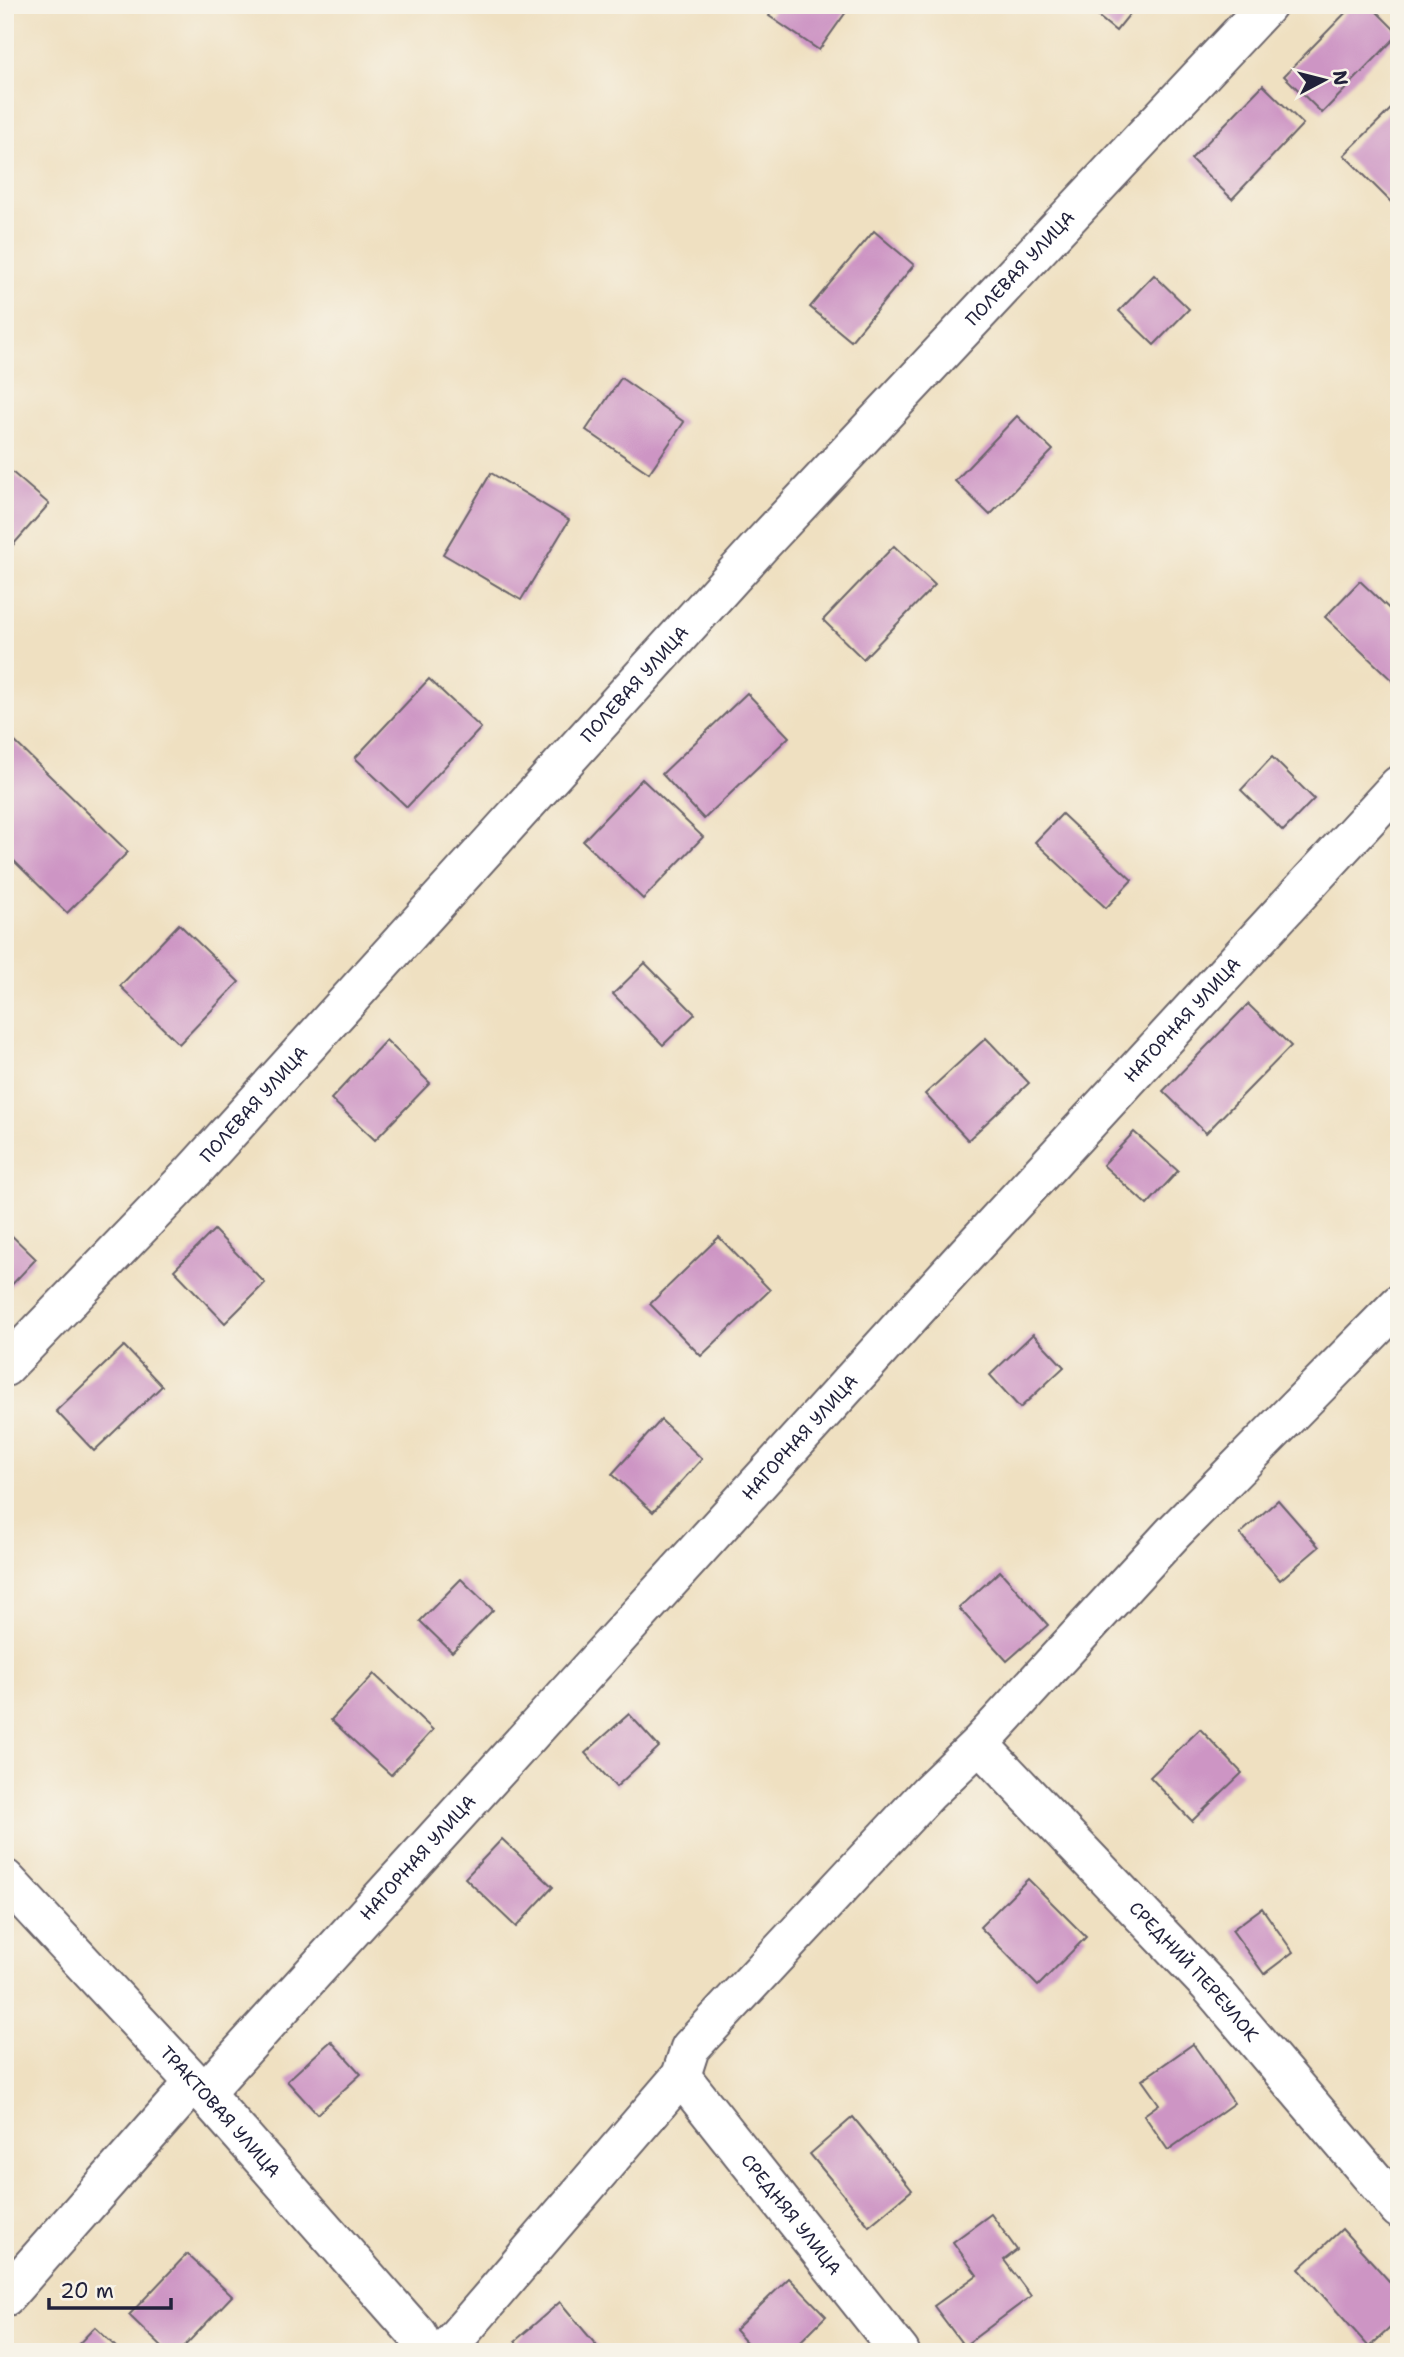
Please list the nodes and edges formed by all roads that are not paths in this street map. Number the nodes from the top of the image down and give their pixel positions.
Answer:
1 (1267, 5) edge
2 (1399, 785) edge
3 (1399, 1304) edge
4 (5, 1367) edge
5 (979, 1744) junction
6 (5, 1879) edge
7 (681, 2077) junction
8 (199, 2088) junction
9 (1399, 2209) edge
10 (5, 2297) edge
11 (426, 2352) edge
12 (444, 2352) edge
13 (900, 2352) edge

1 - 4 street, ПОЛЕВАЯ УЛИЦА
2 - 8 street, НАГОРНАЯ УЛИЦА
3 - 5 street
5 - 7 street
5 - 9 street, СРЕДНИЙ ПЕРЕУЛОК
6 - 8 street, ТРАКТОВАЯ УЛИЦА
7 - 12 street
7 - 13 street, СРЕДНЯЯ УЛИЦА
8 - 10 street, НАГОРНАЯ УЛИЦА
8 - 11 street, ТРАКТОВАЯ УЛИЦА

